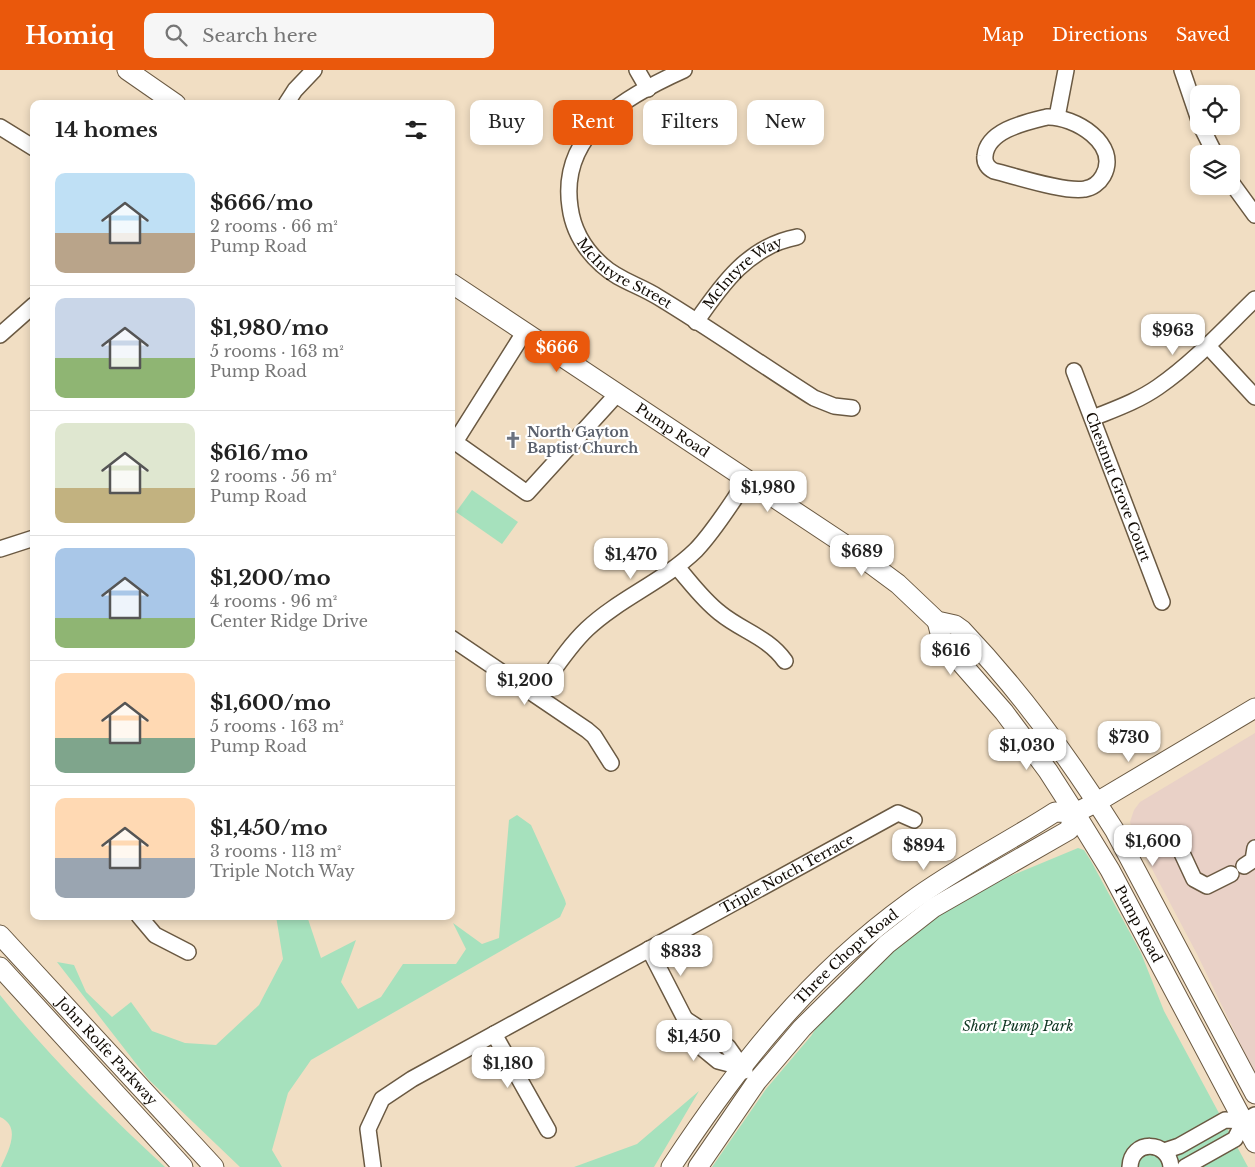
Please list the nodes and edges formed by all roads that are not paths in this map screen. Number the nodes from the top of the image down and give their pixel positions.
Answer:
1 (127, 70) edge
2 (314, 70) edge
3 (637, 70) edge
4 (684, 70) edge
5 (1066, 70) edge
6 (1182, 70) edge
7 (648, 89) junction
8 (1190, 94) edge
9 (170, 100) edge
10 (289, 100) edge
11 (1057, 117) junction
12 (0, 127) edge
13 (30, 146) edge
14 (1240, 194) edge
15 (1255, 215) edge
16 (797, 237) dead end
17 (455, 286) edge
18 (1255, 300) edge
19 (30, 309) edge
20 (696, 322) junction
21 (525, 331) junction
22 (0, 335) edge
23 (1206, 345) junction
24 (1074, 371) dead end
25 (618, 393) junction
26 (1255, 397) edge
27 (852, 408) dead end
28 (1093, 418) junction
29 (748, 479) junction
30 (30, 539) edge
31 (0, 549) edge
32 (677, 567) junction
33 (1162, 602) dead end
34 (938, 621) junction
35 (455, 641) edge
36 (785, 661) dead end
37 (536, 695) junction
38 (1255, 708) edge
39 (610, 763) dead end
40 (1097, 802) junction
41 (1075, 813) junction
42 (914, 820) dead end
43 (1173, 834) dead end
44 (1255, 848) edge
45 (142, 920) edge
46 (0, 935) edge
47 (649, 949) junction
48 (188, 952) dead end
49 (0, 967) edge
50 (494, 1034) junction
51 (741, 1068) junction
52 (757, 1081) junction
53 (1255, 1094) edge
54 (1249, 1118) edge
55 (548, 1130) dead end
56 (1255, 1143) edge
57 (1164, 1151) junction
58 (1127, 1165) edge
59 (183, 1167) edge
60 (214, 1167) edge
61 (373, 1167) edge
62 (670, 1167) edge
63 (698, 1167) edge
64 (1171, 1167) edge
65 (1184, 1167) edge

1 - 9 main road
2 - 10 street
3 - 7 street
4 - 7 street, McIntyre Street
5 - 11 street
6 - 8 street
7 - 20 street, McIntyre Street
11 - 11 street
12 - 13 street
14 - 15 street
16 - 20 street, McIntyre Way
17 - 21 main road, Pump Road
18 - 23 street
19 - 22 street
20 - 27 street, McIntyre Street
21 - 25 main road, Pump Road
21 - 25 street
23 - 26 street
23 - 28 street
24 - 28 street, Chestnut Grove Court
25 - 29 main road, Pump Road
28 - 33 street, Chestnut Grove Court
29 - 32 street
29 - 34 main road, Pump Road
30 - 31 street
32 - 36 street
32 - 37 street
34 - 40 main road, Pump Road
34 - 41 main road, Pump Road
35 - 37 street
37 - 39 street
38 - 40 main road, Three Chopt Road
40 - 41 main road, Three Chopt Road
40 - 53 main road, Pump Road
41 - 51 main road, Three Chopt Road
41 - 52 main road, Three Chopt Road
41 - 54 main road, Pump Road
42 - 47 street, Triple Notch Terrace
43 - 44 street
45 - 48 street
46 - 60 main road, John Rolfe Parkway
47 - 50 street, Triple Notch Terrace
47 - 51 street
49 - 59 main road, John Rolfe Parkway
50 - 55 street
50 - 61 street, Triple Notch Terrace
51 - 52 street
51 - 62 main road, Three Chopt Road
52 - 63 main road, Three Chopt Road
54 - 56 main road, Pump Road
54 - 57 street
54 - 65 street
57 - 58 street
57 - 64 street

